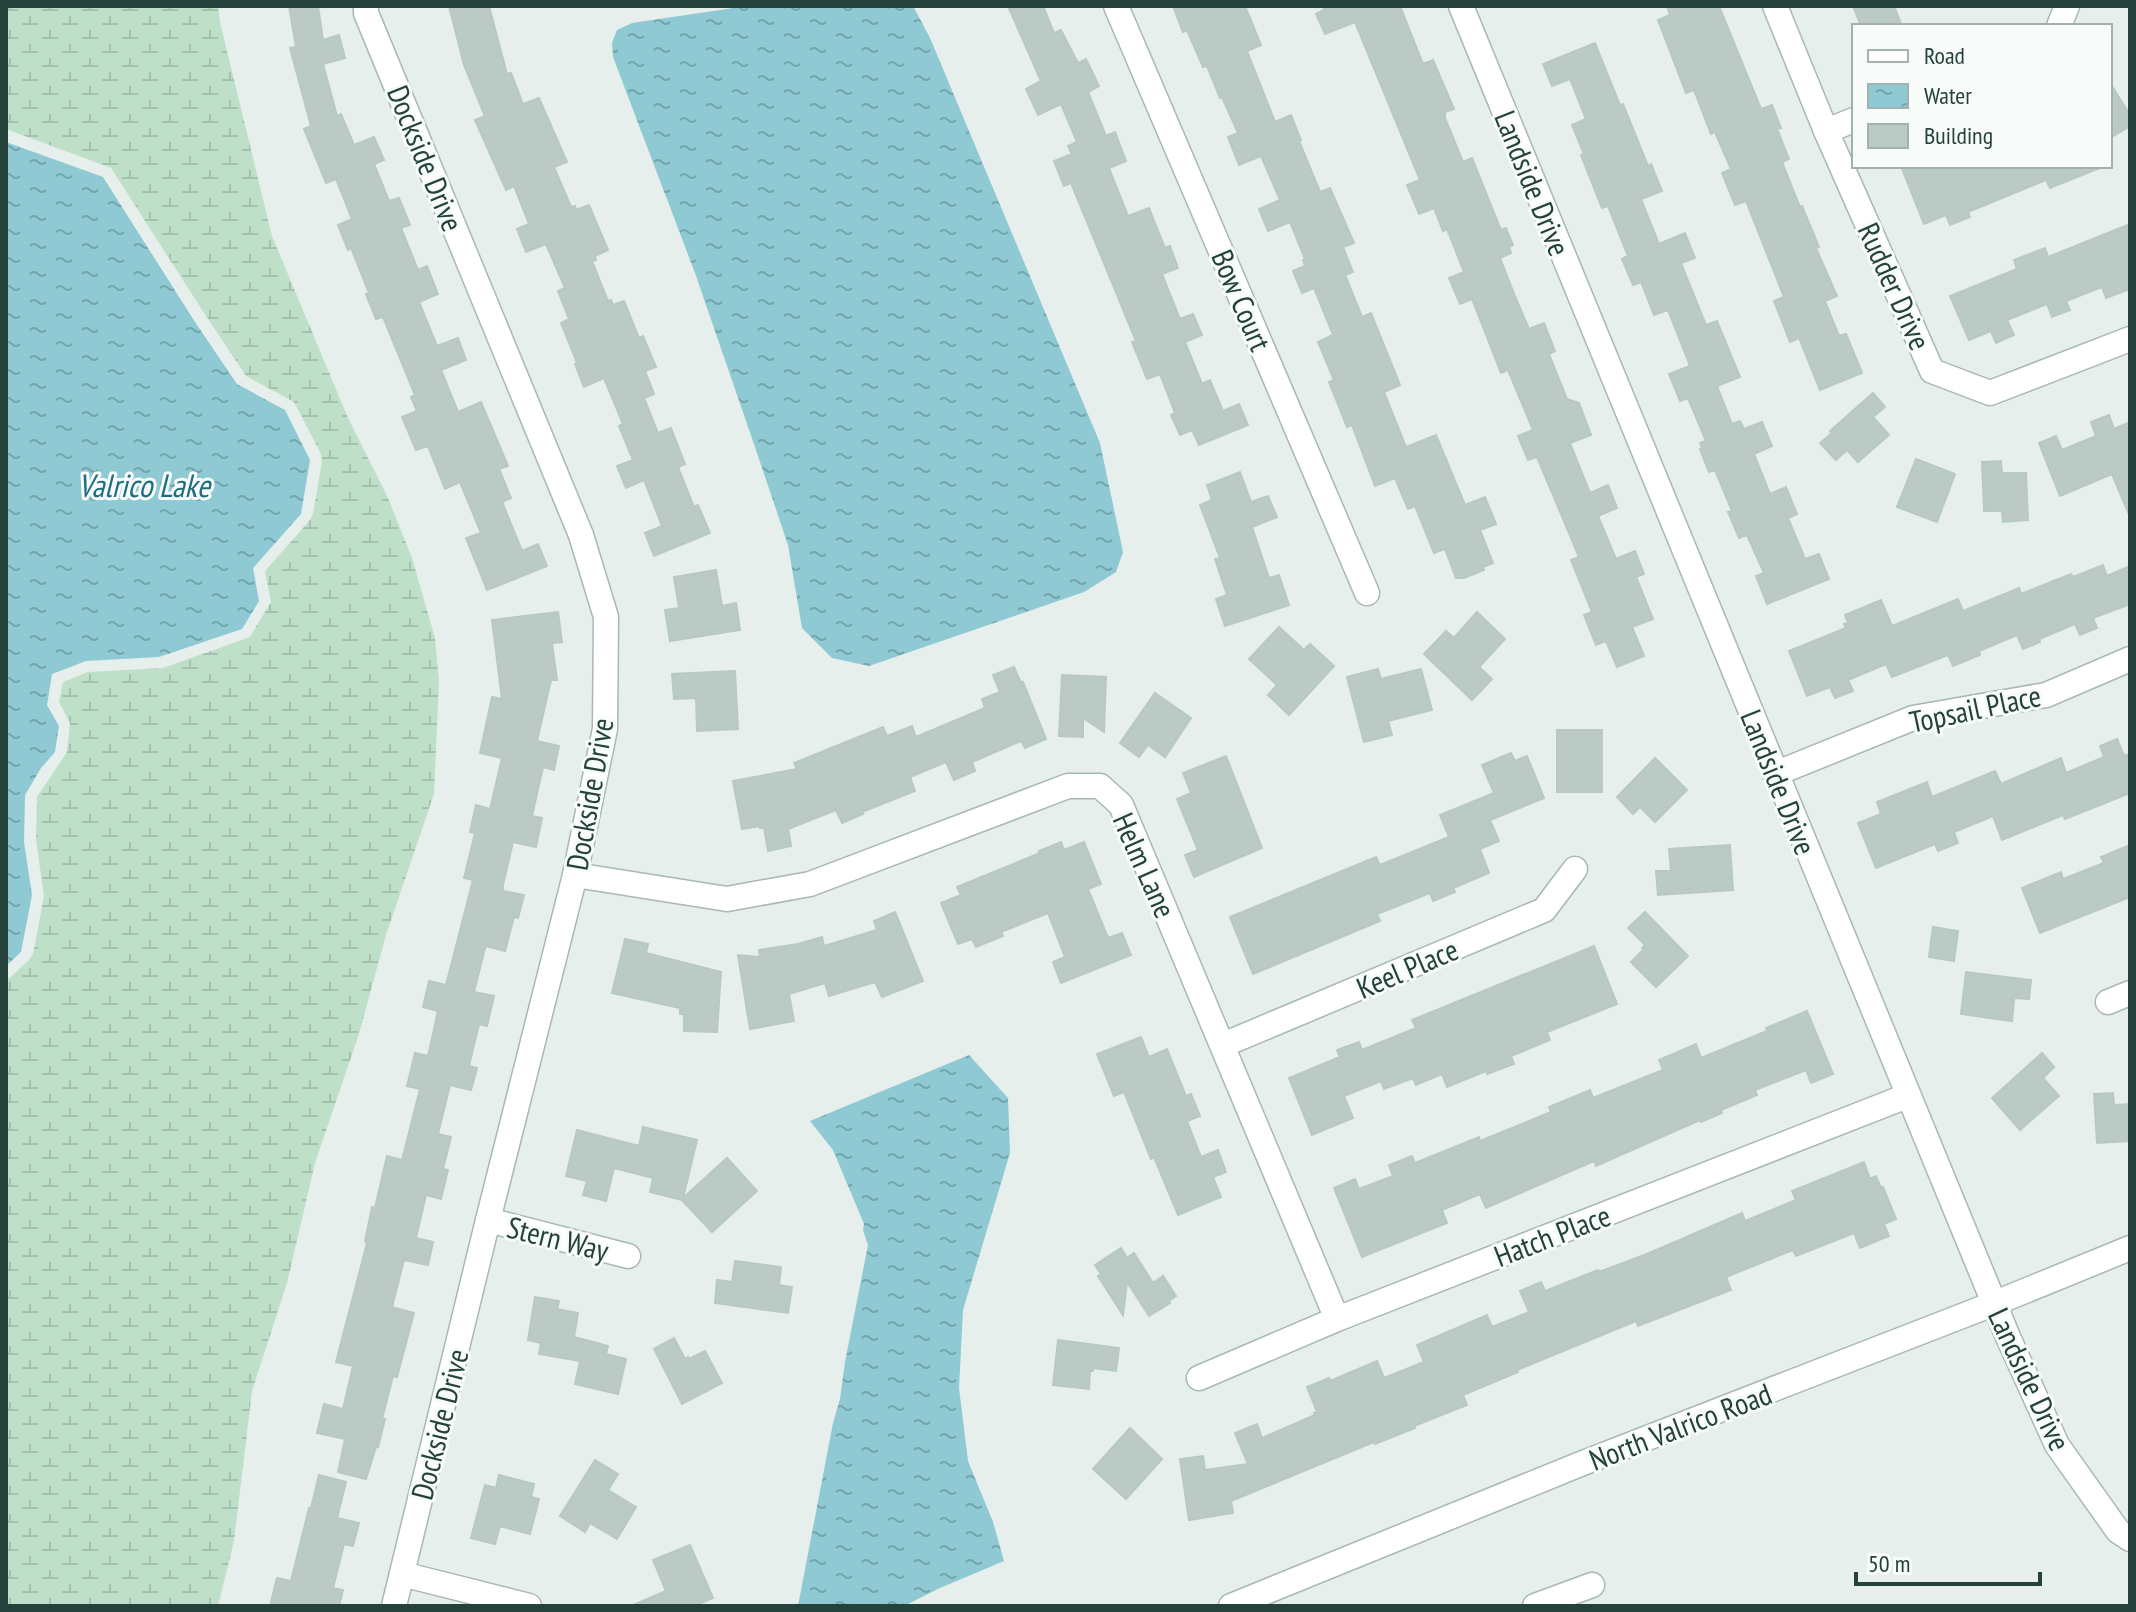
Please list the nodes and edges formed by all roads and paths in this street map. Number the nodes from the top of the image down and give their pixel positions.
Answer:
1 (366, 6) edge
2 (1116, 6) edge
3 (1461, 6) edge
4 (1775, 6) edge
5 (1852, 121) edge
6 (1826, 131) junction
7 (2130, 339) edge
8 (1367, 593) dead end
9 (2130, 659) edge
10 (1775, 774) junction
11 (1575, 869) dead end
12 (575, 875) junction
13 (1223, 1045) junction
14 (1907, 1096) junction
15 (488, 1220) junction
16 (2130, 1248) edge
17 (628, 1256) dead end
18 (1993, 1304) junction
19 (1337, 1319) junction
20 (1199, 1378) dead end
21 (2130, 1539) edge
22 (402, 1574) junction
23 (1592, 1585) dead end
24 (394, 1606) edge
25 (529, 1606) edge
26 (1231, 1606) edge
27 (1535, 1606) edge

1 - 12 street, Dockside Drive
2 - 8 street, Bow Court
3 - 10 street, Landside Drive
4 - 6 street, Rudder Drive
5 - 6 street
6 - 7 street, Rudder Drive
9 - 10 street, Topsail Place
10 - 14 street, Landside Drive
11 - 13 street, Keel Place
12 - 13 street, Helm Lane
12 - 15 street, Dockside Drive
13 - 19 street, Helm Lane
14 - 18 street, Landside Drive
14 - 19 street, Hatch Place
15 - 17 street, Stern Way
15 - 22 street, Dockside Drive
16 - 18 street, North Valrico Road
18 - 21 street, Landside Drive
18 - 26 street, North Valrico Road
19 - 20 street, Hatch Place
22 - 24 street, Dockside Drive
22 - 25 street
23 - 27 street

